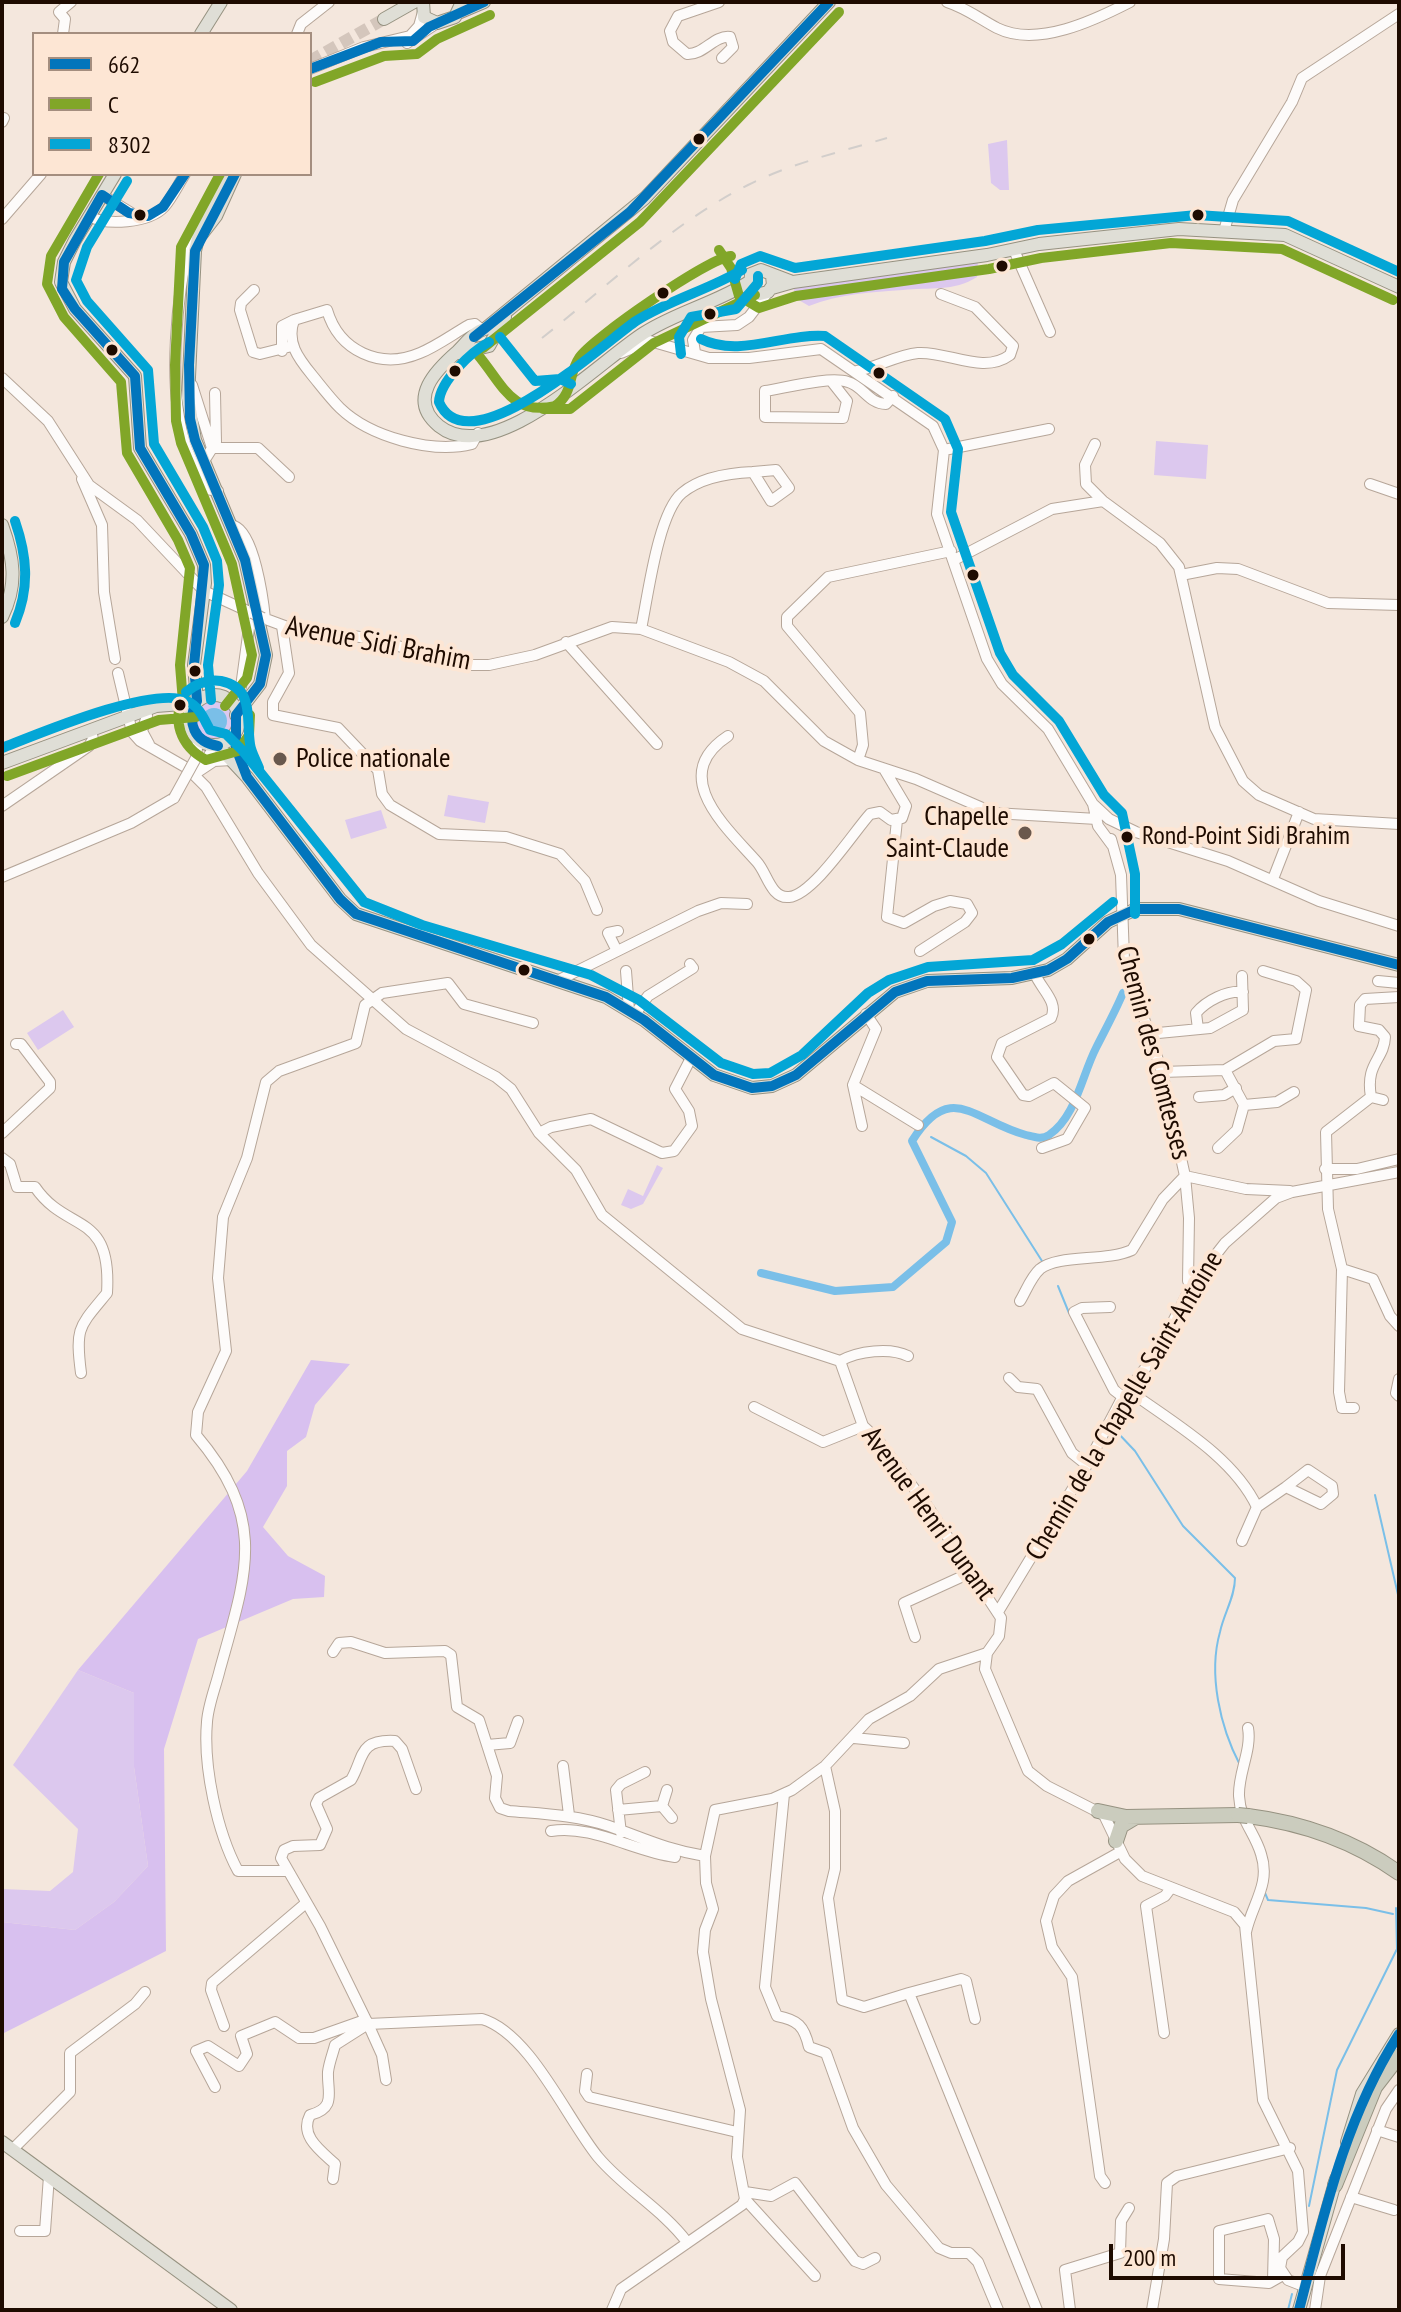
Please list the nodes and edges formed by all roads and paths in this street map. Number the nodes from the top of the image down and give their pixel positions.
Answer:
1 (71, 2) edge
2 (221, 2) edge
3 (329, 2) edge
4 (471, 2) edge
5 (484, 2) edge
6 (719, 2) edge
7 (829, 2) edge
8 (947, 2) edge
9 (1130, 2) edge
10 (420, 5) edge
11 (460, 8) edge
12 (1399, 14) edge
13 (384, 19) tunnel mouth
14 (437, 23) junction
15 (63, 32) edge
16 (202, 32) edge
17 (298, 32) edge
18 (389, 41) junction
19 (722, 58) dead end
20 (312, 68) edge
21 (39, 176) edge
22 (114, 176) edge
23 (184, 176) edge
24 (222, 176) edge
25 (222, 176) edge
26 (234, 176) edge
27 (102, 195) junction
28 (116, 205) junction
29 (92, 212) junction
30 (140, 217) junction
31 (2, 219) edge
32 (213, 220) junction
33 (111, 222) junction
34 (1224, 231) junction
35 (194, 239) junction
36 (1014, 250) junction
37 (761, 287) junction
38 (1399, 287) edge
39 (254, 290) dead end
40 (941, 294) dead end
41 (1050, 332) dead end
42 (481, 336) junction
43 (285, 348) junction
44 (695, 352) junction
45 (615, 353) junction
46 (857, 371) junction
47 (189, 373) junction
48 (2, 378) edge
49 (832, 382) junction
50 (215, 393) dead end
51 (893, 396) junction
52 (1049, 429) dead end
53 (478, 433) junction
54 (1095, 444) dead end
55 (212, 448) junction
56 (944, 450) junction
57 (204, 461) junction
58 (753, 472) dead end
59 (82, 477) junction
60 (289, 477) dead end
61 (1370, 484) dead end
62 (218, 491) junction
63 (1399, 494) edge
64 (1103, 501) junction
65 (2, 525) edge
66 (234, 526) junction
67 (953, 556) junction
68 (1181, 575) junction
69 (204, 591) junction
70 (1399, 605) edge
71 (250, 615) junction
72 (2, 617) edge
73 (264, 619) junction
74 (282, 626) junction
75 (641, 629) junction
76 (566, 642) junction
77 (115, 659) dead end
78 (118, 673) dead end
79 (195, 673) junction
80 (246, 690) junction
81 (221, 696) junction
82 (196, 702) junction
83 (236, 715) junction
84 (147, 716) junction
85 (127, 720) junction
86 (191, 720) junction
87 (91, 731) junction
88 (234, 735) junction
89 (728, 736) dead end
90 (198, 738) junction
91 (657, 744) dead end
92 (150, 745) junction
93 (217, 746) junction
94 (232, 760) junction
95 (858, 760) junction
96 (2, 763) edge
97 (202, 764) junction
98 (884, 769) junction
99 (900, 774) junction
100 (247, 777) junction
101 (897, 789) junction
102 (1090, 800) junction
103 (2, 806) edge
104 (1299, 812) junction
105 (1076, 818) junction
106 (897, 820) junction
107 (1105, 823) junction
108 (1399, 824) edge
109 (1118, 863) junction
110 (2, 877) edge
111 (1273, 879) junction
112 (747, 904) dead end
113 (597, 910) dead end
114 (1121, 914) junction
115 (1399, 926) edge
116 (618, 931) dead end
117 (617, 951) junction
118 (920, 951) dead end
119 (690, 964) dead end
120 (1399, 965) edge
121 (626, 971) dead end
122 (1263, 971) dead end
123 (1035, 974) junction
124 (1242, 976) dead end
125 (557, 981) junction
126 (1378, 981) dead end
127 (1399, 983) edge
128 (1243, 992) junction
129 (1399, 997) edge
130 (373, 999) junction
131 (632, 1012) junction
132 (866, 1014) junction
133 (533, 1023) dead end
134 (1198, 1029) junction
135 (1148, 1034) junction
136 (16, 1044) dead end
137 (691, 1058) junction
138 (1225, 1070) junction
139 (1162, 1072) junction
140 (853, 1085) junction
141 (1236, 1088) junction
142 (1294, 1092) dead end
143 (1199, 1097) dead end
144 (1244, 1105) junction
145 (918, 1125) dead end
146 (862, 1126) dead end
147 (2, 1133) edge
148 (539, 1133) junction
149 (1042, 1148) dead end
150 (1218, 1148) dead end
151 (2, 1158) edge
152 (1399, 1159) edge
153 (1325, 1169) junction
154 (1399, 1172) edge
155 (1185, 1176) junction
156 (1326, 1186) junction
157 (1292, 1192) junction
158 (1342, 1269) junction
159 (1192, 1285) junction
160 (1020, 1301) dead end
161 (1110, 1307) dead end
162 (1399, 1326) edge
163 (908, 1356) dead end
164 (840, 1361) junction
165 (81, 1373) dead end
166 (1009, 1378) dead end
167 (1399, 1379) edge
168 (1125, 1394) junction
169 (1399, 1396) edge
170 (754, 1407) dead end
171 (1354, 1408) dead end
172 (863, 1426) junction
173 (1087, 1465) junction
174 (1286, 1487) dead end
175 (1257, 1507) junction
176 (1242, 1541) dead end
177 (972, 1572) junction
178 (998, 1612) junction
179 (915, 1637) dead end
180 (333, 1652) dead end
181 (987, 1653) junction
182 (518, 1721) dead end
183 (1248, 1728) dead end
184 (854, 1738) junction
185 (904, 1743) dead end
186 (487, 1745) junction
187 (563, 1766) dead end
188 (825, 1766) junction
189 (645, 1772) dead end
190 (416, 1789) dead end
191 (667, 1790) dead end
192 (784, 1794) junction
193 (662, 1806) junction
194 (618, 1810) junction
195 (1098, 1811) junction
196 (569, 1815) junction
197 (1136, 1817) junction
198 (672, 1818) dead end
199 (551, 1831) dead end
200 (621, 1833) junction
201 (1118, 1847) junction
202 (705, 1859) junction
203 (285, 1871) junction
204 (1399, 1873) edge
205 (1171, 1888) junction
206 (306, 1903) junction
207 (1246, 1932) junction
208 (145, 1992) dead end
209 (909, 1993) junction
210 (975, 2019) dead end
211 (366, 2022) junction
212 (224, 2026) dead end
213 (1164, 2033) dead end
214 (1399, 2034) edge
215 (1399, 2056) edge
216 (587, 2074) dead end
217 (386, 2080) dead end
218 (215, 2087) dead end
219 (1399, 2090) edge
220 (1377, 2130) junction
221 (737, 2132) junction
222 (1399, 2137) edge
223 (7, 2145) edge
224 (1290, 2148) junction
225 (49, 2176) junction
226 (333, 2179) dead end
227 (1105, 2183) dead end
228 (1335, 2185) junction
229 (745, 2195) junction
230 (1351, 2197) junction
231 (1129, 2208) dead end
232 (1394, 2210) dead end
233 (20, 2231) dead end
234 (687, 2242) junction
235 (875, 2258) dead end
236 (815, 2276) dead end
237 (1278, 2277) junction
238 (1306, 2287) junction
239 (231, 2310) edge
240 (612, 2310) edge
241 (998, 2310) edge
242 (1037, 2310) edge
243 (1070, 2310) edge
244 (1152, 2310) edge
245 (1299, 2310) edge
246 (1315, 2310) edge

1 - 15 street
2 - 16 main road
3 - 17 street
4 - 5 main road
5 - 11 main road
6 - 19 street
7 - 42 main road
8 - 9 street
10 - 13 main road
10 - 14 main road
10 - 18 street
11 - 14 main road
12 - 34 street
14 - 18 street
18 - 20 street
21 - 31 street
22 - 27 main road
23 - 30 street
24 - 32 main road
25 - 35 main road
26 - 32 main road
27 - 28 street
27 - 29 main road
28 - 30 street
28 - 33 street
29 - 33 street
29 - 69 main road
30 - 33 street
32 - 35 main road
34 - 36 main road
34 - 38 main road
35 - 47 main road
35 - 62 street
36 - 37 main road
36 - 41 street
37 - 44 street
37 - 45 main road
39 - 43 street
40 - 46 street
42 - 43 street
42 - 53 main road
43 - 53 street
44 - 45 street
44 - 46 street
45 - 53 main road
46 - 51 street
47 - 55 street
47 - 57 main road
48 - 59 street
49 - 49 street
49 - 51 street
50 - 55 street
51 - 56 street
52 - 56 street
54 - 64 street
55 - 57 street
55 - 60 street
56 - 67 street
57 - 62 main road
58 - 75 street
59 - 69 street
59 - 77 street
61 - 63 street
62 - 66 main road
64 - 67 street
64 - 68 street
65 - 72 main road
66 - 73 street
66 - 80 main road
67 - 95 street
67 - 102 street
68 - 70 street
68 - 104 street
69 - 71 street, Avenue Sidi Brahim
69 - 79 main road
71 - 73 street, Avenue Sidi Brahim, bridge
71 - 80 street
73 - 74 street, Avenue Sidi Brahim
74 - 76 street, Avenue Sidi Brahim
74 - 113 street
75 - 76 street, Avenue Sidi Brahim
75 - 95 street, Avenue Sidi Brahim
76 - 91 street
78 - 85 street
79 - 81 main road
79 - 82 main road
80 - 81 main road
80 - 83 main road
81 - 82 main road
81 - 83 main road
82 - 85 main road
82 - 86 main road
83 - 88 main road
84 - 85 main road
84 - 86 main road
84 - 92 street
85 - 87 main road
85 - 92 street
86 - 90 main road
87 - 96 main road
87 - 103 street
88 - 93 main road
88 - 100 main road
89 - 106 street
90 - 93 main road
90 - 97 street
92 - 130 street
93 - 94 main road
93 - 97 street
94 - 97 street
94 - 100 main road
95 - 98 street, Avenue Sidi Brahim
97 - 110 street, bridge
98 - 99 street, Avenue Sidi Brahim
98 - 101 street
99 - 101 street
99 - 105 street, Avenue Sidi Brahim
100 - 125 main road
101 - 106 street
102 - 105 street
102 - 107 street
104 - 108 street
104 - 111 street
105 - 107 street, Avenue Sidi Brahim
106 - 118 street
107 - 109 street
107 - 109 street
107 - 111 street, Avenue Sidi Brahim
109 - 114 street, Chemin des Comtesses
111 - 115 street, Avenue Sidi Brahim
112 - 117 street
114 - 120 main road
114 - 123 main road
114 - 135 street, Chemin des Comtesses
116 - 117 street
117 - 125 street
119 - 131 street
121 - 131 street
122 - 138 street
123 - 132 main road
123 - 149 street
124 - 128 street
125 - 131 main road
126 - 127 street
128 - 134 street
128 - 134 street
129 - 153 street
130 - 133 street
130 - 148 street
130 - 203 street
131 - 137 main road
132 - 137 main road
132 - 140 street
134 - 135 street
135 - 139 street, Chemin des Comtesses
136 - 147 street
137 - 148 street
138 - 139 street
138 - 141 street
139 - 155 street, Chemin des Comtesses
140 - 145 street
140 - 146 street
141 - 143 street
141 - 144 street
142 - 144 street
144 - 150 street
148 - 164 street
151 - 165 street
152 - 153 street
153 - 156 street
154 - 156 street, Chemin de la Chapelle Saint-Antoine
155 - 157 street
155 - 159 street, Chemin des Comtesses
155 - 160 street
156 - 157 street, Chemin de la Chapelle Saint-Antoine
156 - 158 street
157 - 159 street, Chemin de la Chapelle Saint-Antoine
158 - 162 street
158 - 171 street
159 - 168 street, Chemin de la Chapelle Saint-Antoine
161 - 168 street
163 - 164 street
164 - 172 street, Avenue Henri Dunant
166 - 173 street
167 - 169 street
168 - 173 street, Chemin de la Chapelle Saint-Antoine
168 - 175 street
170 - 172 street
172 - 177 street, Avenue Henri Dunant
173 - 178 street, Chemin de la Chapelle Saint-Antoine
174 - 175 street
175 - 176 street
177 - 178 street, Avenue Henri Dunant
177 - 179 street
178 - 181 street, Chemin de la Chapelle Saint-Antoine
180 - 186 street
181 - 184 street
181 - 195 street
182 - 186 street
183 - 207 street
184 - 185 street
184 - 188 street
186 - 196 street
187 - 196 street
188 - 192 street
188 - 209 street
189 - 194 street
190 - 203 street
191 - 193 street
192 - 202 street
192 - 241 street
193 - 194 street
193 - 198 street
194 - 200 street
195 - 197 highway
195 - 201 street
196 - 200 street
197 - 201 highway
197 - 204 highway
199 - 202 street
200 - 202 street
201 - 205 street
201 - 227 street
202 - 221 street
203 - 206 street
205 - 207 street
205 - 213 street
206 - 211 street
206 - 212 street
207 - 224 street
208 - 223 street
209 - 210 street
209 - 242 street
211 - 217 street
211 - 218 street
211 - 226 street
211 - 234 street
214 - 228 main road
215 - 228 highway
216 - 221 street
219 - 220 street
220 - 222 street
220 - 230 street
221 - 229 street
223 - 225 main road
224 - 237 street
224 - 244 street
225 - 233 street
225 - 239 main road
228 - 238 main road
229 - 234 street
229 - 235 street
229 - 236 street
230 - 232 street
230 - 246 street
231 - 243 street
234 - 240 street
237 - 237 street
237 - 238 street
238 - 245 main road

